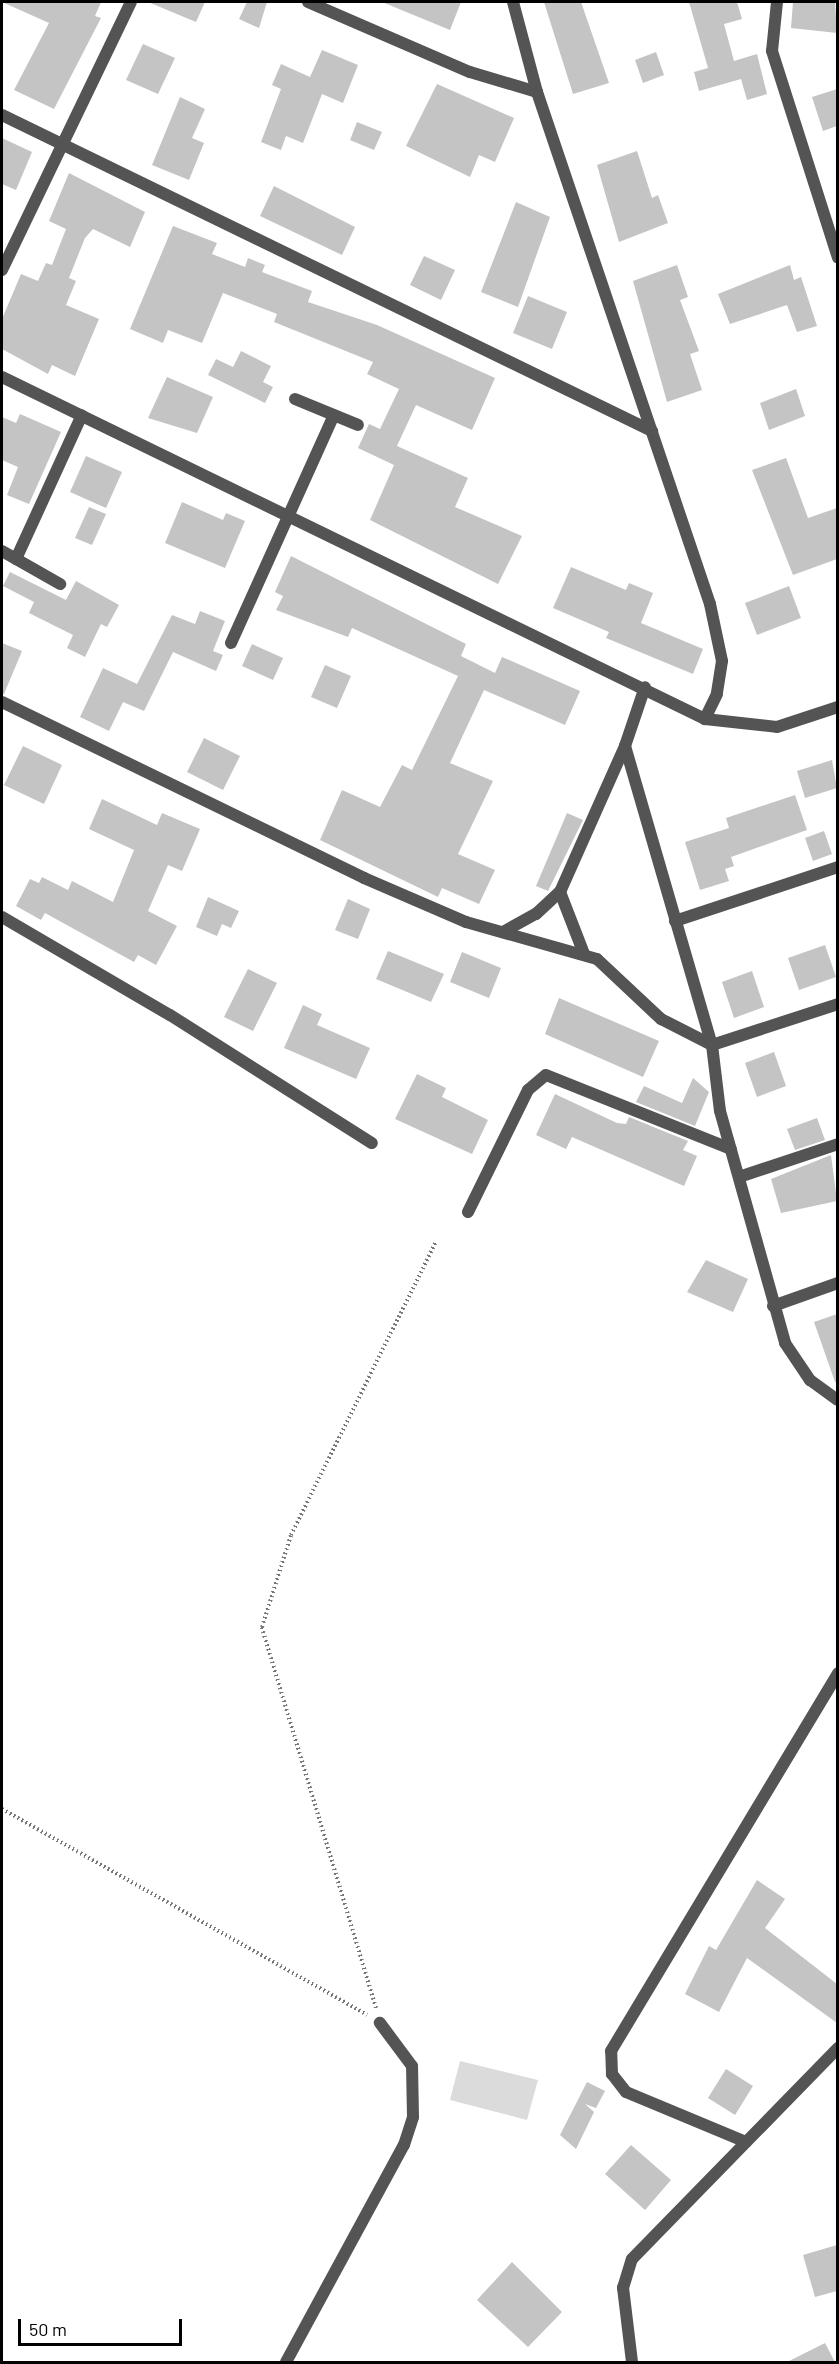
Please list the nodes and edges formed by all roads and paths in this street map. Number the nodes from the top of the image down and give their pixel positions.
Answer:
1 (131, 2) edge
2 (308, 2) edge
3 (513, 2) edge
4 (777, 2) edge
5 (537, 92) junction
6 (2, 115) edge
7 (59, 144) junction
8 (837, 258) edge
9 (2, 270) edge
10 (2, 377) edge
11 (296, 399) dead end
12 (334, 415) junction
13 (82, 416) junction
14 (358, 425) dead end
15 (652, 431) junction
16 (290, 513) junction
17 (2, 551) edge
18 (16, 559) junction
19 (60, 584) dead end
20 (231, 643) dead end
21 (645, 687) junction
22 (2, 702) edge
23 (837, 707) edge
24 (705, 719) junction
25 (625, 747) junction
26 (837, 867) edge
27 (560, 892) junction
28 (2, 918) edge
29 (675, 921) junction
30 (503, 932) junction
31 (584, 954) junction
32 (837, 1004) edge
33 (712, 1045) junction
34 (372, 1143) dead end
35 (837, 1144) edge
36 (731, 1149) junction
37 (742, 1176) junction
38 (468, 1212) dead end
39 (436, 1242) dead end
40 (837, 1283) edge
41 (773, 1305) junction
42 (837, 1400) edge
43 (837, 1673) edge
44 (2, 1809) edge
45 (380, 2023) junction
46 (837, 2048) edge
47 (746, 2142) junction
48 (286, 2362) edge
49 (632, 2362) edge

1 - 7 street
2 - 5 street
3 - 5 street
4 - 8 street
5 - 15 street
6 - 7 street
7 - 9 street
7 - 15 street
10 - 13 street
11 - 12 street
12 - 14 street
12 - 16 street
13 - 16 street
13 - 18 street
15 - 24 street
16 - 20 street
16 - 21 street
17 - 18 street
18 - 19 street
21 - 24 street
21 - 25 street
22 - 30 street
23 - 24 street
25 - 27 street
25 - 29 street
26 - 29 street
27 - 30 street
27 - 31 street
28 - 34 street
29 - 33 street
30 - 31 street
31 - 33 street
32 - 33 street
33 - 36 street
35 - 37 street
36 - 37 street
36 - 38 street
37 - 41 street
39 - 45 path
40 - 41 street
41 - 42 street
43 - 47 street
44 - 45 path
45 - 48 street
46 - 47 street
47 - 49 street

